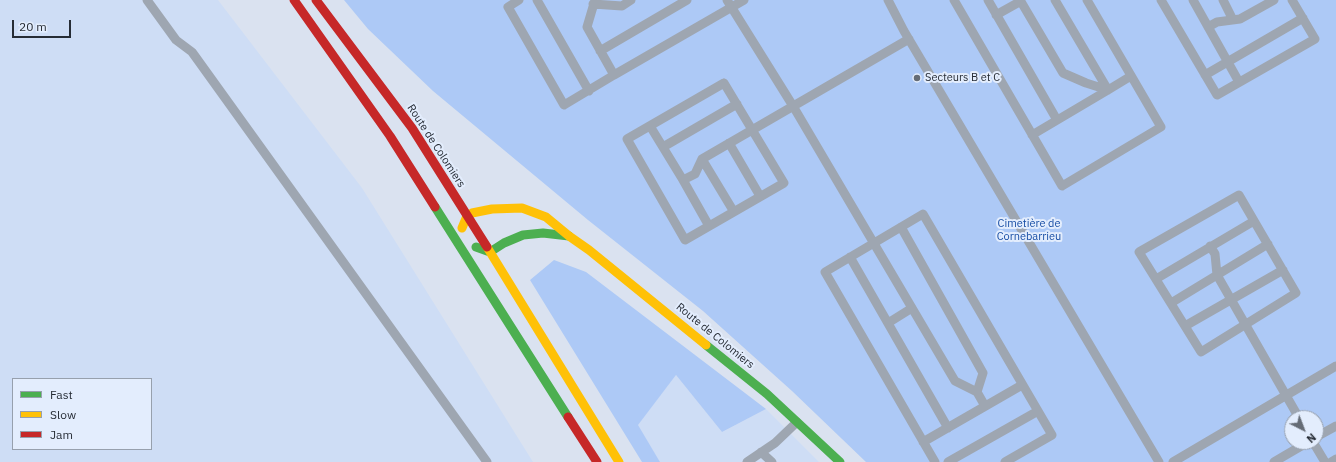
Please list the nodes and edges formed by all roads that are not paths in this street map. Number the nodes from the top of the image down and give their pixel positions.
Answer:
1 (147, 0) edge
2 (294, 0) edge
3 (316, 0) edge
4 (519, 0) edge
5 (537, 0) edge
6 (631, 0) edge
7 (687, 0) edge
8 (744, 0) edge
9 (888, 0) edge
10 (954, 0) edge
11 (988, 0) edge
12 (1055, 0) edge
13 (1087, 0) edge
14 (1161, 0) edge
15 (1193, 0) edge
16 (1222, 0) edge
17 (1274, 0) edge
18 (1292, 0) edge
19 (1021, 1) edge
20 (594, 2) edge
21 (1262, 3) edge
22 (729, 4) edge
23 (996, 15) junction
24 (1303, 18) junction
25 (1234, 20) junction
26 (1208, 27) junction
27 (909, 39) junction
28 (600, 51) junction
29 (1228, 61) junction
30 (614, 75) junction
31 (1204, 75) junction
32 (1131, 76) junction
33 (1240, 82) junction
34 (1108, 90) junction
35 (589, 91) junction
36 (737, 104) junction
37 (793, 106) junction
38 (1057, 120) junction
39 (650, 126) junction
40 (752, 130) junction
41 (1032, 135) junction
42 (729, 143) junction
43 (663, 147) junction
44 (702, 159) junction
45 (683, 180) junction
46 (760, 196) junction
47 (734, 212) junction
48 (467, 216) junction
49 (1254, 221) junction
50 (709, 226) junction
51 (901, 227) junction
52 (569, 236) junction
53 (456, 240) junction
54 (874, 243) junction
55 (1268, 244) junction
56 (1210, 246) junction
57 (490, 252) junction
58 (850, 258) junction
59 (1283, 270) junction
60 (1216, 275) junction
61 (1156, 279) junction
62 (1231, 300) junction
63 (1170, 303) junction
64 (912, 308) junction
65 (888, 323) junction
66 (1245, 325) junction
67 (1185, 326) junction
68 (1336, 366) edge
69 (1022, 384) junction
70 (977, 392) junction
71 (1285, 396) junction
72 (985, 406) junction
73 (1294, 410) edge
74 (1038, 411) junction
75 (797, 422) junction
76 (1336, 426) edge
77 (948, 428) junction
78 (1324, 433) edge
79 (923, 442) junction
80 (1294, 450) edge
81 (1318, 450) edge
82 (761, 452) junction
83 (1336, 459) edge
84 (487, 462) edge
85 (597, 462) edge
86 (619, 462) edge
87 (746, 462) edge
88 (772, 462) edge
89 (840, 462) edge
90 (935, 462) edge
91 (948, 462) edge
92 (1005, 462) edge
93 (1159, 462) edge
94 (1173, 462) edge
95 (1274, 462) edge
96 (1325, 462) edge
97 (1331, 462) edge

1 - 84 lane
2 - 53 main road
3 - 48 main road, Route de Colomiers
4 - 35 lane
5 - 35 lane
6 - 20 lane
7 - 28 lane
8 - 22 lane
9 - 27 lane
10 - 41 lane
11 - 23 lane
12 - 34 lane
13 - 32 lane
14 - 31 lane
15 - 26 lane
16 - 25 lane
17 - 21 lane
18 - 24 lane
19 - 23 lane
19 - 34 lane
20 - 28 lane
21 - 25 lane
22 - 30 lane
22 - 37 lane
23 - 38 lane
24 - 29 lane
24 - 33 lane
25 - 26 lane
26 - 29 lane
27 - 37 lane
27 - 93 lane
28 - 30 lane
29 - 31 lane
29 - 33 lane
30 - 35 lane
31 - 33 lane
32 - 34 lane
32 - 41 lane
34 - 38 lane
36 - 39 lane
36 - 40 lane
36 - 43 lane
37 - 40 lane
37 - 54 lane
38 - 41 lane
39 - 43 lane
39 - 50 lane
40 - 42 lane
40 - 46 lane
42 - 44 lane
42 - 46 lane
43 - 45 lane
44 - 45 lane
44 - 47 lane
45 - 50 lane
46 - 47 lane
47 - 50 lane
48 - 52 main road, Route de Colomiers
48 - 53 main road
48 - 57 main road
49 - 55 lane
49 - 56 lane
49 - 61 lane
51 - 54 lane
51 - 69 lane
51 - 70 lane
52 - 57 main road, Route de Colomiers
52 - 75 main road, Route de Colomiers
53 - 57 main road
53 - 85 main road
54 - 58 lane
54 - 64 lane
55 - 59 lane
55 - 60 lane
56 - 60 lane
56 - 61 lane
57 - 86 main road
58 - 65 lane
58 - 79 lane
59 - 62 lane
59 - 66 lane
60 - 62 lane
60 - 63 lane
61 - 63 lane
62 - 66 lane
62 - 67 lane
63 - 67 lane
64 - 65 lane
64 - 70 lane
65 - 77 lane
66 - 67 lane
66 - 71 lane
68 - 71 lane
69 - 72 lane
69 - 74 lane
70 - 72 lane
71 - 73 lane
71 - 94 lane
72 - 77 lane
74 - 91 lane
74 - 92 lane
75 - 82 lane
75 - 89 main road, Route de Colomiers
76 - 78 lane
77 - 79 lane
79 - 90 lane
80 - 95 lane
81 - 96 lane
82 - 87 lane
82 - 88 lane
83 - 97 lane

